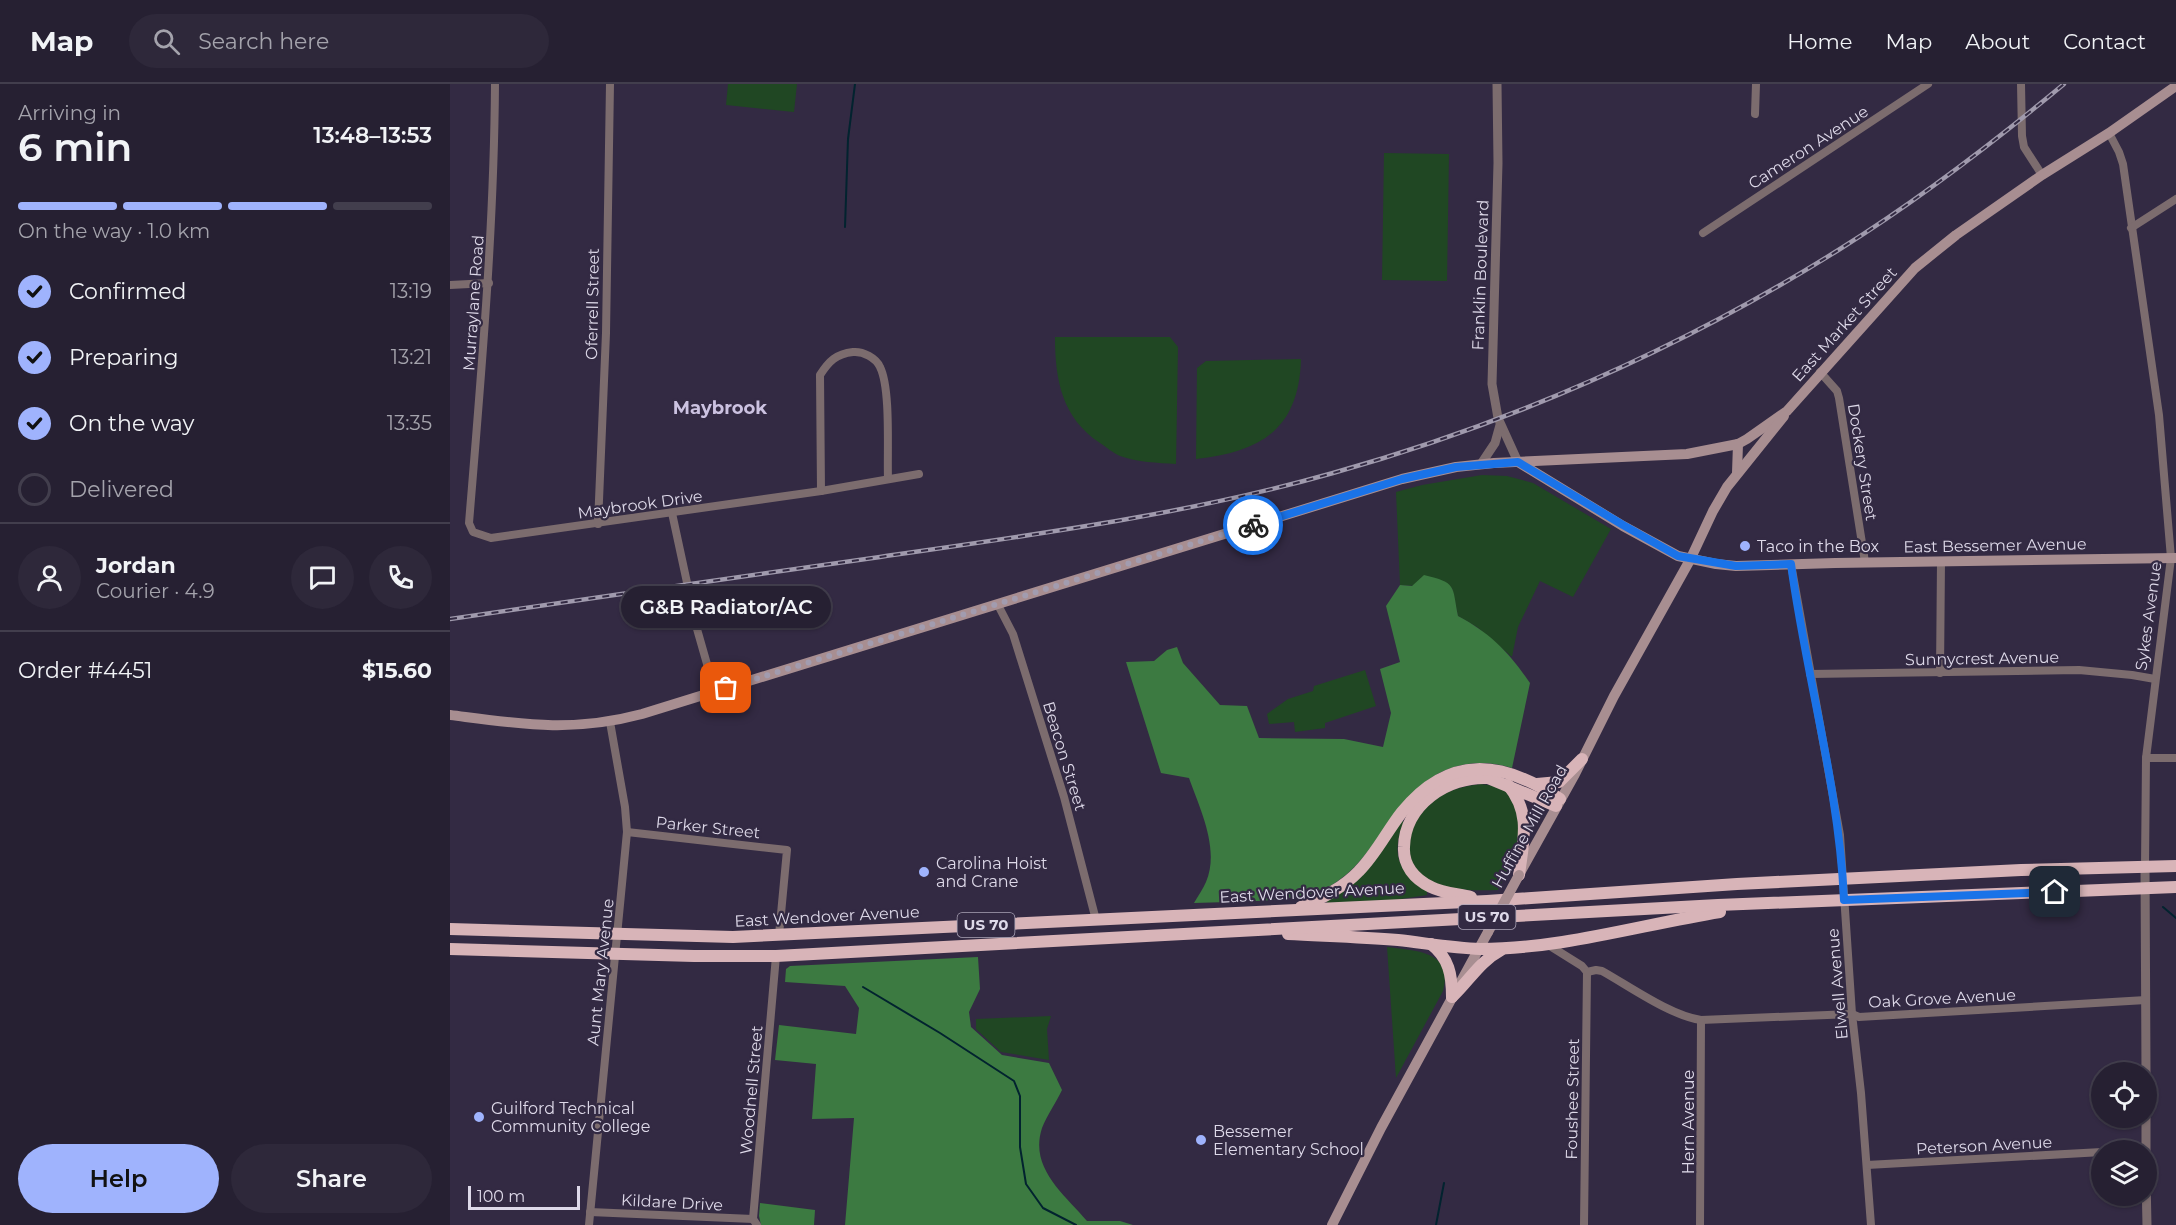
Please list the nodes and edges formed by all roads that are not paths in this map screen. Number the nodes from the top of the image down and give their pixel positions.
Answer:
1 (495, 84) edge
2 (610, 84) edge
3 (1497, 84) edge
4 (1756, 84) edge
5 (1928, 84) edge
6 (2021, 84) edge
7 (2176, 87) edge
8 (1755, 114) dead end
9 (2109, 133) junction
10 (2042, 175) junction
11 (2176, 199) edge
12 (2131, 228) junction
13 (1703, 233) dead end
14 (489, 284) junction
15 (450, 285) edge
16 (1820, 372) junction
17 (1787, 411) junction
18 (1500, 425) junction
19 (1742, 441) junction
20 (1748, 461) junction
21 (1518, 462) junction
22 (1481, 464) junction
23 (919, 474) dead end
24 (1737, 474) junction
25 (888, 479) junction
26 (821, 491) junction
27 (672, 513) junction
28 (469, 523) joint
29 (598, 524) junction
30 (2174, 558) edge
31 (1690, 560) junction
32 (1941, 561) junction
33 (1864, 562) junction
34 (1791, 564) junction
35 (998, 605) junction
36 (1810, 674) junction
37 (1940, 674) junction
38 (2155, 680) junction
39 (715, 692) junction
40 (450, 715) edge
41 (610, 722) junction
42 (2146, 758) junction
43 (2176, 758) edge
44 (1582, 759) junction
45 (1507, 784) junction
46 (1536, 784) junction
47 (1558, 803) junction
48 (627, 832) junction
49 (2176, 866) edge
50 (2145, 867) junction
51 (1519, 875) junction
52 (1844, 880) junction
53 (2176, 887) edge
54 (2145, 888) junction
55 (1844, 900) junction
56 (1487, 901) junction
57 (1771, 903) junction
58 (1294, 910) junction
59 (1096, 920) junction
60 (450, 929) edge
61 (1230, 930) junction
62 (617, 934) junction
63 (779, 935) junction
64 (1431, 944) junction
65 (1546, 944) junction
66 (1505, 948) junction
67 (1479, 949) junction
68 (450, 950) edge
69 (615, 954) junction
70 (776, 956) junction
71 (1587, 972) junction
72 (1452, 997) junction
73 (2146, 1000) junction
74 (1852, 1014) junction
75 (1701, 1020) junction
76 (2146, 1062) edge
77 (2091, 1153) edge
78 (1867, 1165) junction
79 (2147, 1206) edge
80 (590, 1212) junction
81 (755, 1222) edge
82 (589, 1225) edge
83 (1332, 1225) edge
84 (1584, 1225) edge
85 (1700, 1225) edge
86 (1871, 1225) edge
87 (2147, 1225) edge

1 - 14 street, Murraylane Road
2 - 29 street, Oferrell Street
3 - 18 street, Franklin Boulevard
4 - 8 street
5 - 13 street, Cameron Avenue
6 - 10 street
7 - 9 main road, East Market Street
9 - 10 main road, East Market Street
9 - 12 street, Sykes Avenue
10 - 16 main road, East Market Street
11 - 12 street
12 - 30 street, Sykes Avenue
14 - 15 street
14 - 28 street, Murraylane Road
16 - 17 main road, East Market Street
16 - 33 street, Dockery Street
17 - 19 main road, East Market Street
17 - 20 main road, Huffine Mill Road
18 - 21 street, Franklin Boulevard
18 - 22 street
19 - 20 main road
19 - 21 main road, East Market Street
19 - 24 main road
20 - 24 main road, Huffine Mill Road
21 - 22 main road, East Market Street
21 - 31 main road, East Bessemer Avenue
22 - 35 main road, East Market Street
23 - 25 street, Maybrook Drive
24 - 31 main road, Huffine Mill Road
25 - 26 street, Maybrook Drive
25 - 26 street
26 - 27 street, Maybrook Drive
27 - 29 street, Maybrook Drive
27 - 39 street
28 - 29 street, Maybrook Drive
30 - 32 main road, East Bessemer Avenue
30 - 38 street, Sykes Avenue
31 - 34 main road, East Bessemer Avenue
31 - 44 main road, Huffine Mill Road
32 - 33 main road, East Bessemer Avenue
32 - 37 street
33 - 34 main road, East Bessemer Avenue
34 - 36 street, Elwell Avenue
35 - 39 main road, East Market Street
35 - 59 street, Beacon Street
36 - 37 street, Sunnycrest Avenue
36 - 52 street, Elwell Avenue
37 - 38 street, Sunnycrest Avenue
38 - 42 street, Sykes Avenue
39 - 41 main road, East Market Street
40 - 41 main road, East Market Street
41 - 48 street, Aunt Mary Avenue
42 - 43 street
42 - 50 street, Sykes Avenue
44 - 46 highway
44 - 47 main road, Huffine Mill Road
45 - 47 highway
45 - 51 highway
45 - 56 highway
46 - 47 highway
46 - 58 highway
47 - 51 main road, Huffine Mill Road
48 - 62 street, Aunt Mary Avenue
48 - 63 street, Parker Street
49 - 50 highway, East Wendover Avenue / US 70
50 - 52 highway, East Wendover Avenue / US 70
50 - 54 street, Sykes Avenue
51 - 67 main road, Huffine Mill Road, bridge
52 - 55 street, Elwell Avenue
52 - 56 highway, East Wendover Avenue / US 70
53 - 54 highway, East Wendover Avenue / US 70
54 - 55 highway, East Wendover Avenue / US 70
54 - 73 street, Sykes Avenue
55 - 57 highway, East Wendover Avenue / US 70
55 - 74 street, Elwell Avenue
56 - 58 highway, East Wendover Avenue / US 70
57 - 61 highway, East Wendover Avenue / US 70
57 - 65 highway
58 - 59 highway, East Wendover Avenue / US 70
59 - 63 highway, East Wendover Avenue / US 70
60 - 62 highway, East Wendover Avenue / US 70
61 - 64 highway
61 - 70 highway, East Wendover Avenue / US 70
62 - 63 highway, East Wendover Avenue / US 70
62 - 69 street, Aunt Mary Avenue
64 - 67 highway
64 - 72 highway
65 - 66 highway
65 - 71 street, Oak Grove Avenue
66 - 67 highway
66 - 72 highway
67 - 72 main road, Huffine Mill Road
68 - 69 highway, East Wendover Avenue / US 70
69 - 70 highway, East Wendover Avenue / US 70
69 - 80 street, Aunt Mary Avenue
70 - 81 street, Woodnell Street
71 - 75 street, Oak Grove Avenue
71 - 84 street, Foushee Street
72 - 83 main road, Huffine Mill Road
73 - 74 street, Oak Grove Avenue
73 - 76 street, Sykes Avenue
74 - 75 street, Oak Grove Avenue
74 - 78 street, Elwell Avenue
75 - 85 street, Hern Avenue
77 - 78 street, Peterson Avenue
78 - 86 street, Elwell Avenue
79 - 87 street
80 - 81 street, Kildare Drive
80 - 82 street, Aunt Mary Avenue

